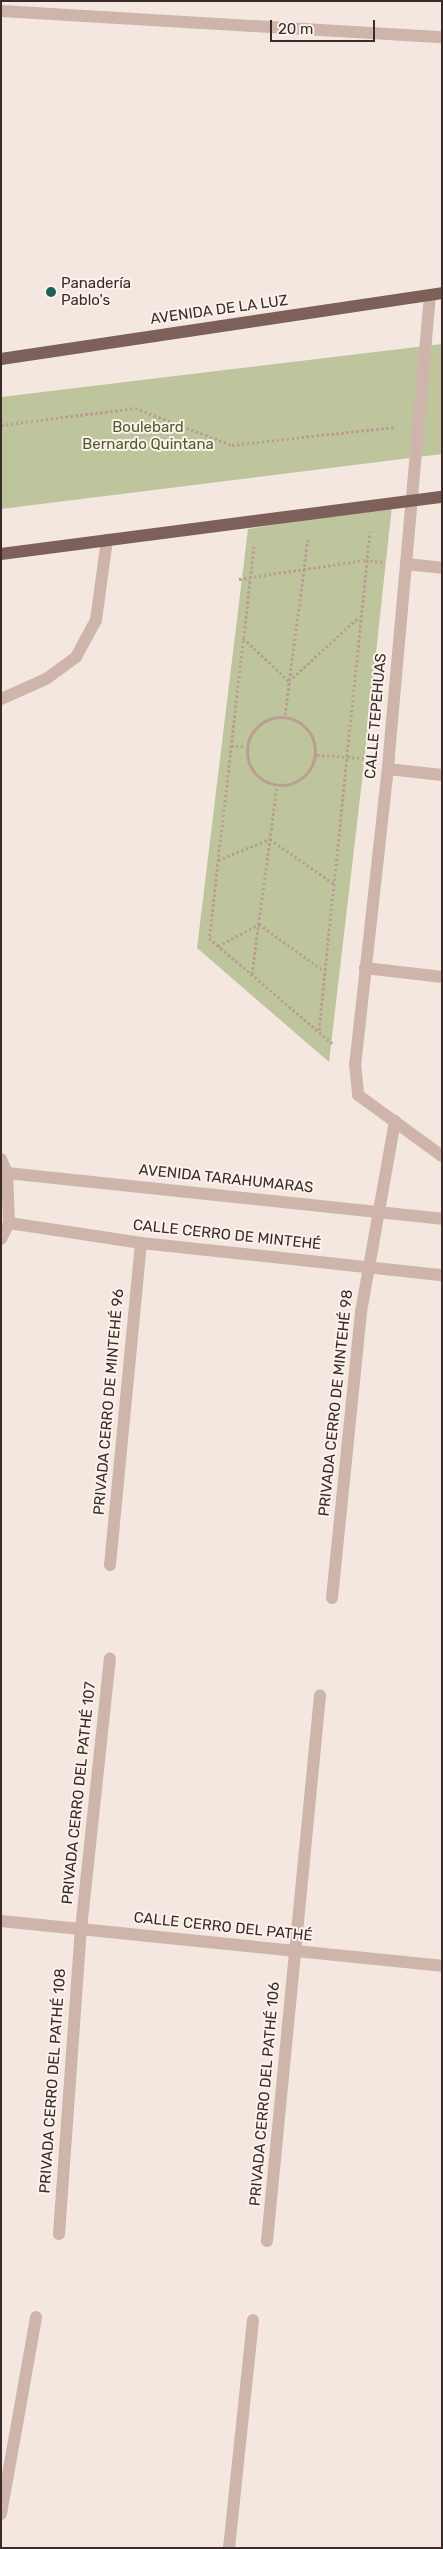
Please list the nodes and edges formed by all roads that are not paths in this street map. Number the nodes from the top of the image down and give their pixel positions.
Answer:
1 (1, 11) edge
2 (442, 37) edge
3 (436, 294) edge
4 (1, 359) edge
5 (442, 497) edge
6 (413, 501) junction
7 (106, 540) junction
8 (1, 554) edge
9 (406, 564) junction
10 (442, 568) edge
11 (1, 699) edge
12 (389, 764) junction
13 (442, 775) edge
14 (365, 968) junction
15 (442, 976) edge
16 (395, 1121) junction
17 (442, 1156) edge
18 (1, 1159) edge
19 (7, 1173) junction
20 (376, 1211) junction
21 (442, 1219) edge
22 (9, 1223) junction
23 (1, 1239) edge
24 (142, 1242) junction
25 (368, 1266) junction
26 (442, 1275) edge
27 (110, 1565) dead end
28 (332, 1598) dead end
29 (110, 1660) dead end
30 (320, 1696) dead end
31 (1, 1921) edge
32 (81, 1929) junction
33 (294, 1950) junction
34 (442, 1966) edge
35 (59, 2234) dead end
36 (267, 2241) dead end
37 (36, 2317) dead end
38 (253, 2320) dead end
39 (1, 2514) edge
40 (229, 2548) edge

1 - 2 street
3 - 4 main road, AVENIDA DE LA LUZ
3 - 6 street, CALLE TEPEHUAS
5 - 6 main road
6 - 7 main road
6 - 9 street, CALLE TEPEHUAS
7 - 8 main road
7 - 11 street
9 - 10 street
9 - 12 street, CALLE TEPEHUAS
12 - 13 street
12 - 14 street, CALLE TEPEHUAS
14 - 15 street
14 - 16 street, CALLE TEPEHUAS
16 - 17 street, CALLE TEPEHUAS
16 - 20 street
18 - 19 street
19 - 20 street, AVENIDA TARAHUMARAS
19 - 22 street
20 - 21 street, AVENIDA TARAHUMARAS
20 - 25 street, PRIVADA CERRO DE MINTEHÉ 98
22 - 23 street
22 - 24 street, CALLE CERRO DE MINTEHÉ
24 - 25 street, CALLE CERRO DE MINTEHÉ
24 - 27 street, PRIVADA CERRO DE MINTEHÉ 96
25 - 26 street, CALLE CERRO DE MINTEHÉ
25 - 28 street, PRIVADA CERRO DE MINTEHÉ 98
29 - 32 street, PRIVADA CERRO DEL PATHÉ 107
30 - 33 street, PRIVADA CERRO DEL PATHÉ 106
31 - 32 street, CALLE CERRO DEL PATHÉ
32 - 33 street, CALLE CERRO DEL PATHÉ
32 - 35 street, PRIVADA CERRO DEL PATHÉ 108
33 - 34 street, CALLE CERRO DEL PATHÉ
33 - 36 street, PRIVADA CERRO DEL PATHÉ 106
37 - 39 street
38 - 40 street

